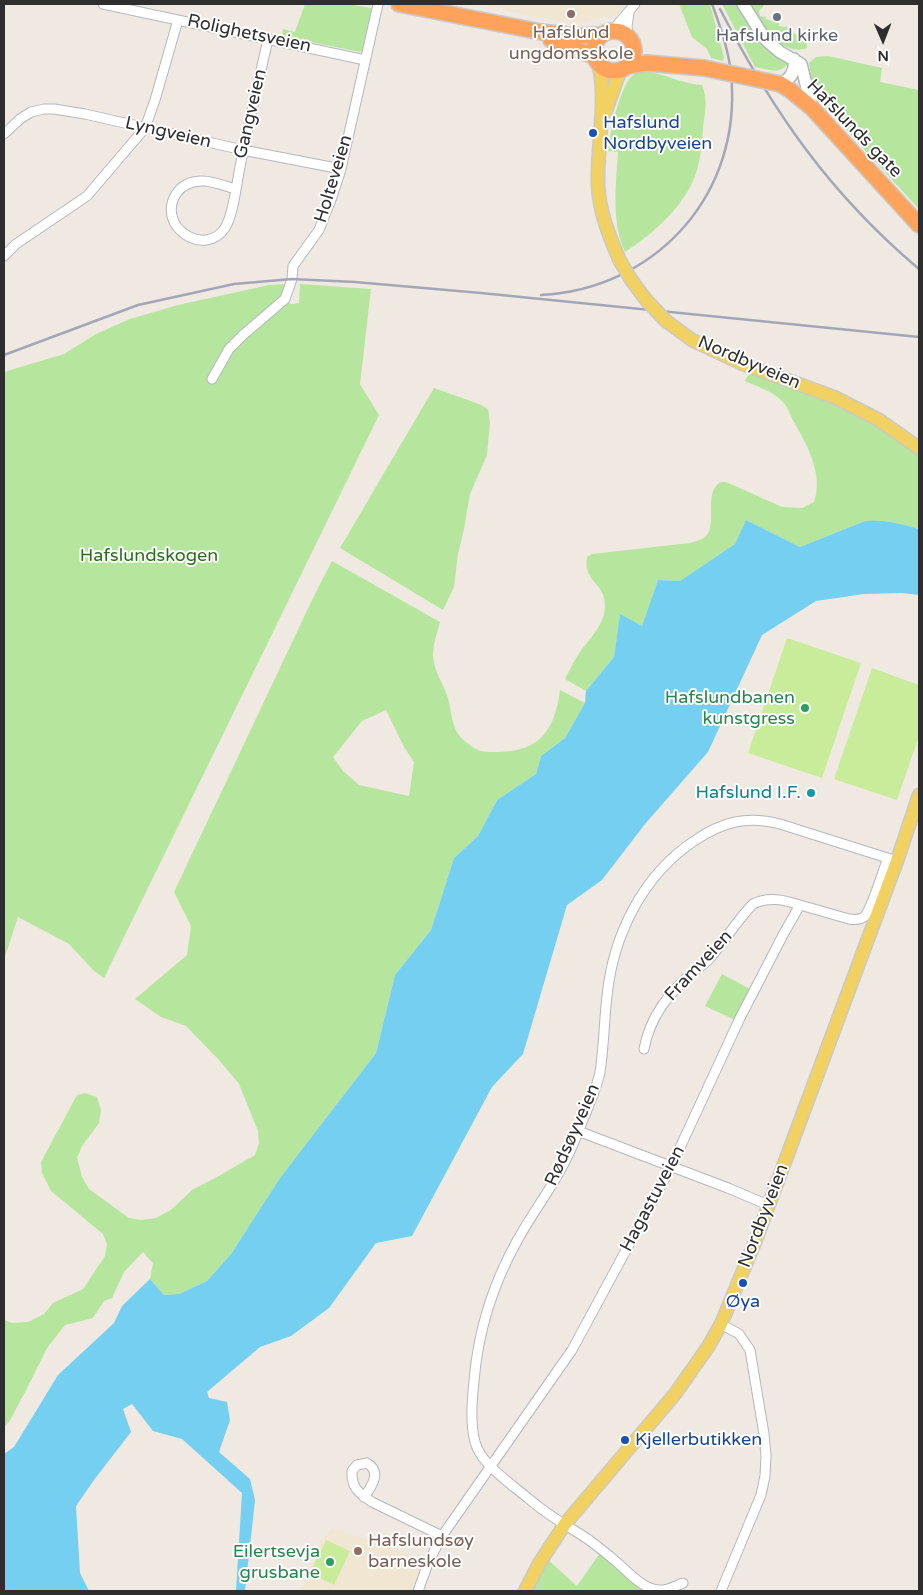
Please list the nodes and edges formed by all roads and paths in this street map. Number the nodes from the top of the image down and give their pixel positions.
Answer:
1 (103, 4) edge
2 (378, 4) edge
3 (399, 4) edge
4 (635, 4) edge
5 (742, 4) edge
6 (418, 6) edge
7 (629, 13) junction
8 (178, 20) junction
9 (499, 25) junction
10 (607, 33) junction
11 (268, 39) junction
12 (630, 40) junction
13 (794, 59) junction
14 (365, 60) junction
15 (596, 61) junction
16 (624, 68) junction
17 (704, 68) junction
18 (780, 84) junction
19 (812, 108) junction
20 (601, 125) junction
21 (145, 128) junction
22 (4, 134) edge
23 (243, 150) junction
24 (341, 169) junction
25 (235, 189) junction
26 (919, 225) edge
27 (4, 256) edge
28 (212, 379) dead end
29 (919, 448) edge
30 (919, 795) edge
31 (893, 859) junction
32 (800, 905) junction
33 (644, 1049) dead end
34 (578, 1131) junction
35 (671, 1167) junction
36 (768, 1205) junction
37 (720, 1324) junction
38 (491, 1467) junction
39 (364, 1497) dead end
40 (565, 1524) junction
41 (442, 1536) junction
42 (683, 1583) dead end
43 (418, 1591) edge
44 (525, 1591) edge
45 (721, 1591) edge

1 - 8 street, Rolighetsveien
2 - 14 street, Holteveien
3 - 6 highway
4 - 7 street
5 - 13 main road
6 - 9 highway
7 - 10 street
7 - 12 street
8 - 11 street, Rolighetsveien
8 - 21 street
9 - 10 highway
9 - 15 highway
10 - 12 highway
10 - 15 highway
11 - 14 street, Rolighetsveien
11 - 23 street, Gangveien
12 - 16 highway
12 - 17 highway
13 - 18 main road
13 - 19 main road
14 - 24 street, Holteveien
15 - 16 highway
15 - 20 main road, Nordbyveien
16 - 17 highway
16 - 20 main road, Nordbyveien
17 - 18 highway, bridge
18 - 19 highway, Hafslunds gate
19 - 26 highway, Hafslunds gate
20 - 29 main road, Nordbyveien, bridge
21 - 22 street, Lyngveien
21 - 23 street, Lyngveien
21 - 27 street
23 - 24 street, Lyngveien
23 - 25 street, Gangveien
24 - 28 street, Holteveien
25 - 25 street, Gangveien
30 - 31 main road, Nordbyveien
31 - 32 street
31 - 34 street, Rødsøyveien
31 - 36 main road, Nordbyveien
32 - 33 street, Framveien
32 - 35 street, Hagastuveien
34 - 35 street
34 - 38 street, Rødsøyveien
35 - 36 street
35 - 38 street, Hagastuveien
36 - 37 main road, Nordbyveien
37 - 40 main road, Nordbyveien
37 - 45 street
38 - 40 street, Rødsøyveien
38 - 41 street, Hagastuveien
39 - 41 street
40 - 42 street, Rødsøyveien
40 - 44 main road, Nordbyveien
41 - 43 street, Hagastuveien

